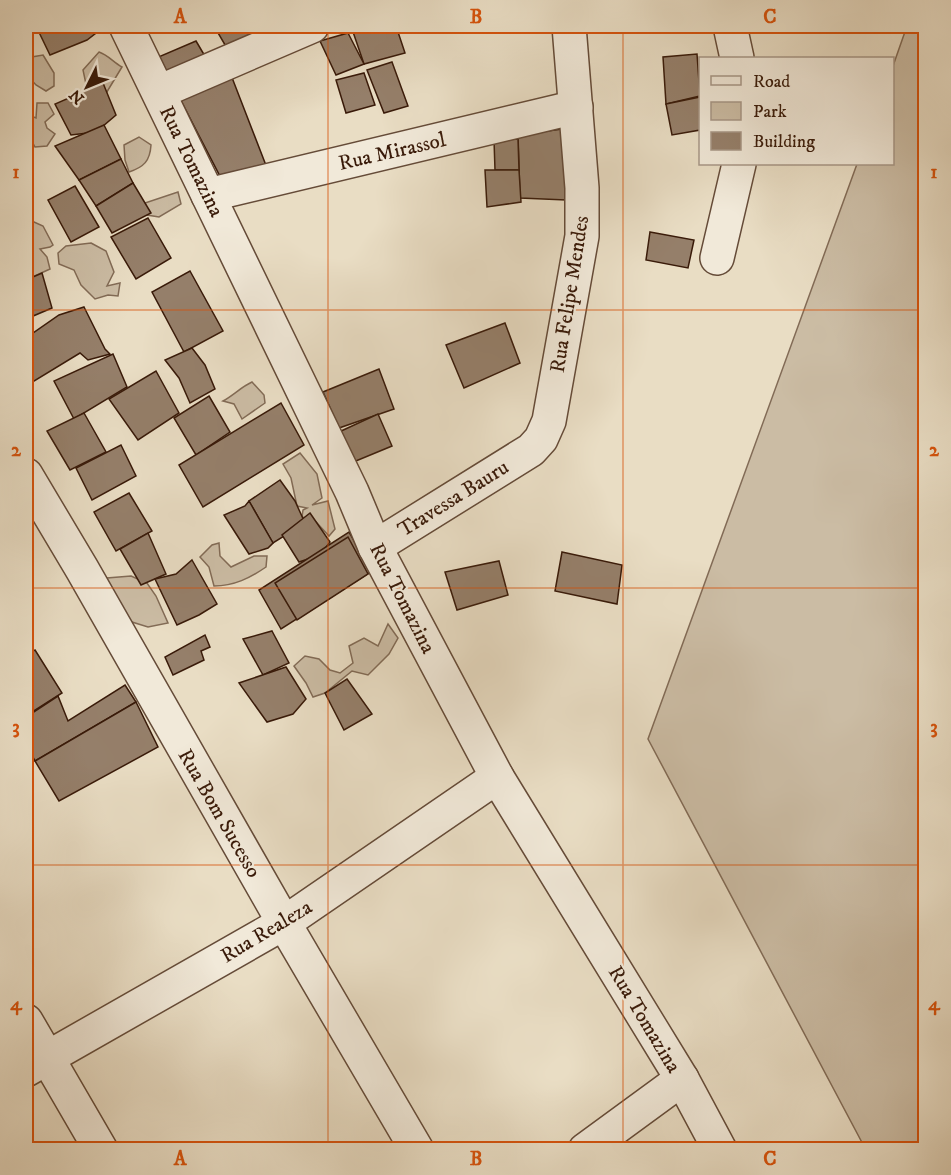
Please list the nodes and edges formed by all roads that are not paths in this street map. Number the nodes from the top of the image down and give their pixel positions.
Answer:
1 (126, 26) edge
2 (312, 26) edge
3 (569, 26) edge
4 (730, 26) edge
5 (737, 57) edge
6 (159, 92) junction
7 (576, 107) junction
8 (739, 165) edge
9 (208, 195) junction
10 (717, 258) dead end
11 (531, 450) joint
12 (26, 475) edge
13 (375, 547) junction
14 (497, 777) junction
15 (284, 923) junction
16 (26, 1021) edge
17 (36, 1064) edge
18 (681, 1079) junction
19 (101, 1149) edge
20 (417, 1149) edge
21 (585, 1149) edge
22 (720, 1149) edge

1 - 6 street, Rua Tomazina
2 - 6 street
3 - 7 street, Rua Felipe Mendes
4 - 5 street
6 - 9 street, Rua Tomazina
7 - 9 street, Rua Mirassol
7 - 11 street, Rua Felipe Mendes
8 - 10 street
9 - 13 street, Rua Tomazina
11 - 13 street, Travessa Bauru
12 - 15 street, Rua Bom Sucesso
13 - 14 street, Rua Tomazina
14 - 15 street, Rua Realeza
14 - 18 street, Rua Tomazina
15 - 17 street, Rua Realeza
15 - 20 street, Rua Bom Sucesso
16 - 17 street
17 - 19 street
18 - 21 street
18 - 22 street, Rua Tomazina

